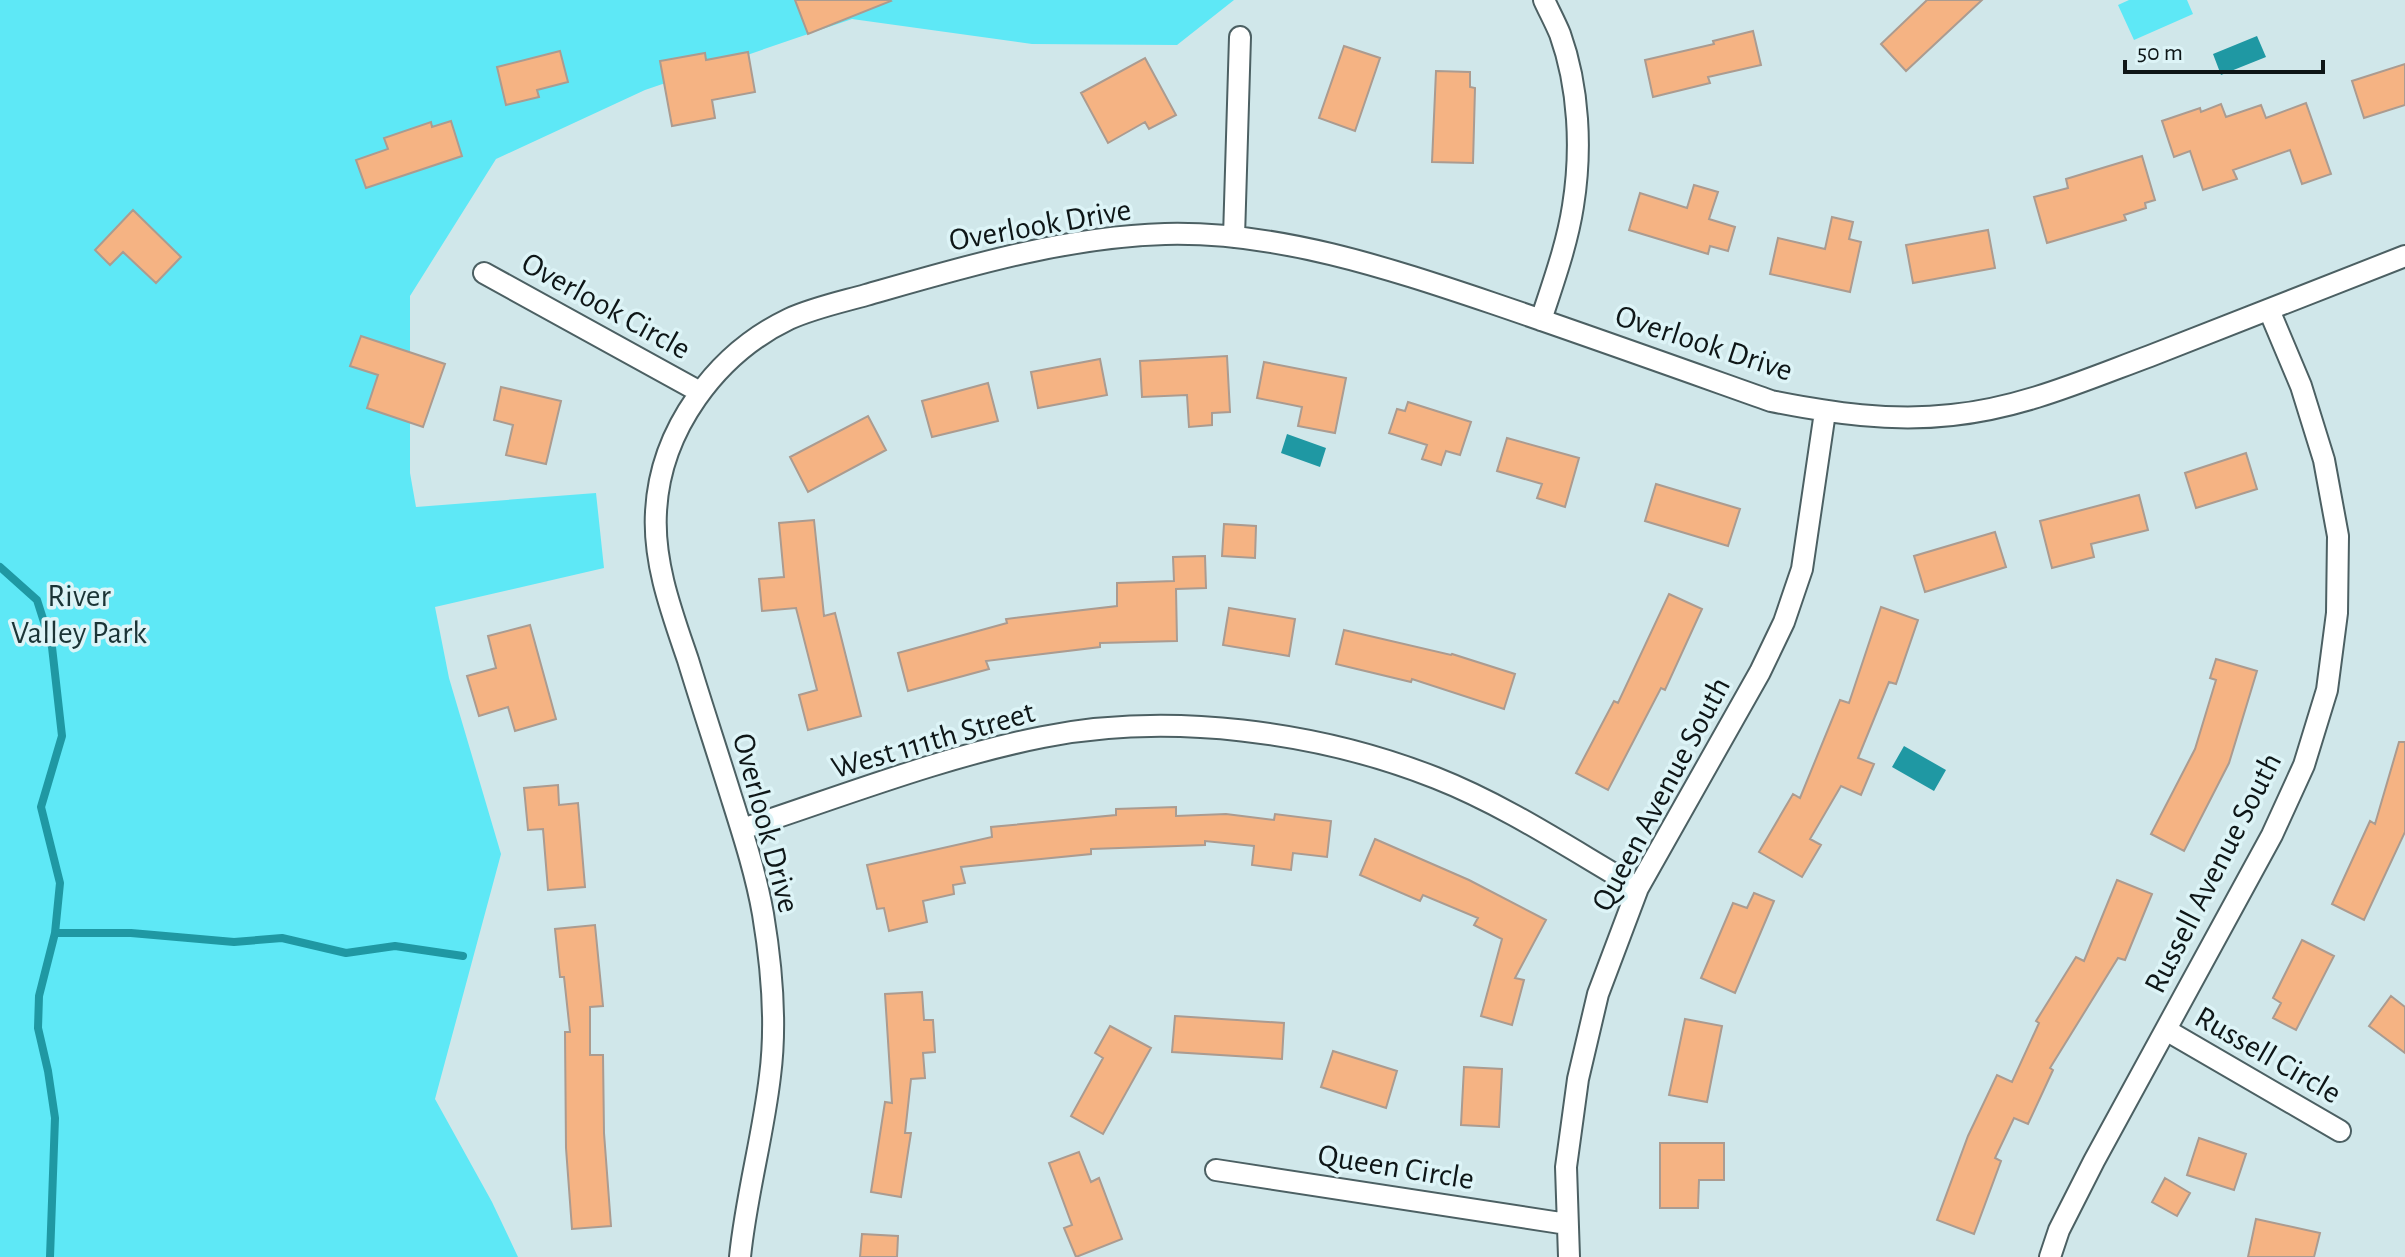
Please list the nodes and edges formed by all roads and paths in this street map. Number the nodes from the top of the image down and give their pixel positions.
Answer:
1 (1551, 1) edge
2 (1240, 37) dead end
3 (1234, 237) junction
4 (2405, 256) edge
5 (484, 273) dead end
6 (2269, 310) junction
7 (1541, 320) junction
8 (700, 392) junction
9 (1825, 412) junction
10 (742, 829) junction
11 (1638, 888) junction
12 (2166, 1030) junction
13 (2340, 1131) dead end
14 (1216, 1170) dead end
15 (1567, 1224) junction
16 (740, 1257) edge
17 (1569, 1257) edge
18 (2050, 1257) edge

1 - 7 street
2 - 3 street
3 - 7 street, Overlook Drive
3 - 8 street, Overlook Drive
4 - 6 street, Overlook Drive
5 - 8 street, Overlook Circle
6 - 9 street, Overlook Drive
6 - 12 street, Russell Avenue South
7 - 9 street, Overlook Drive
8 - 10 street, Overlook Drive
9 - 11 street, Queen Avenue South
10 - 11 street, West 111th Street
10 - 16 street, Overlook Drive
11 - 15 street, Queen Avenue South
12 - 13 street, Russell Circle
12 - 18 street, Russell Avenue South
14 - 15 street, Queen Circle
15 - 17 street, Queen Avenue South

